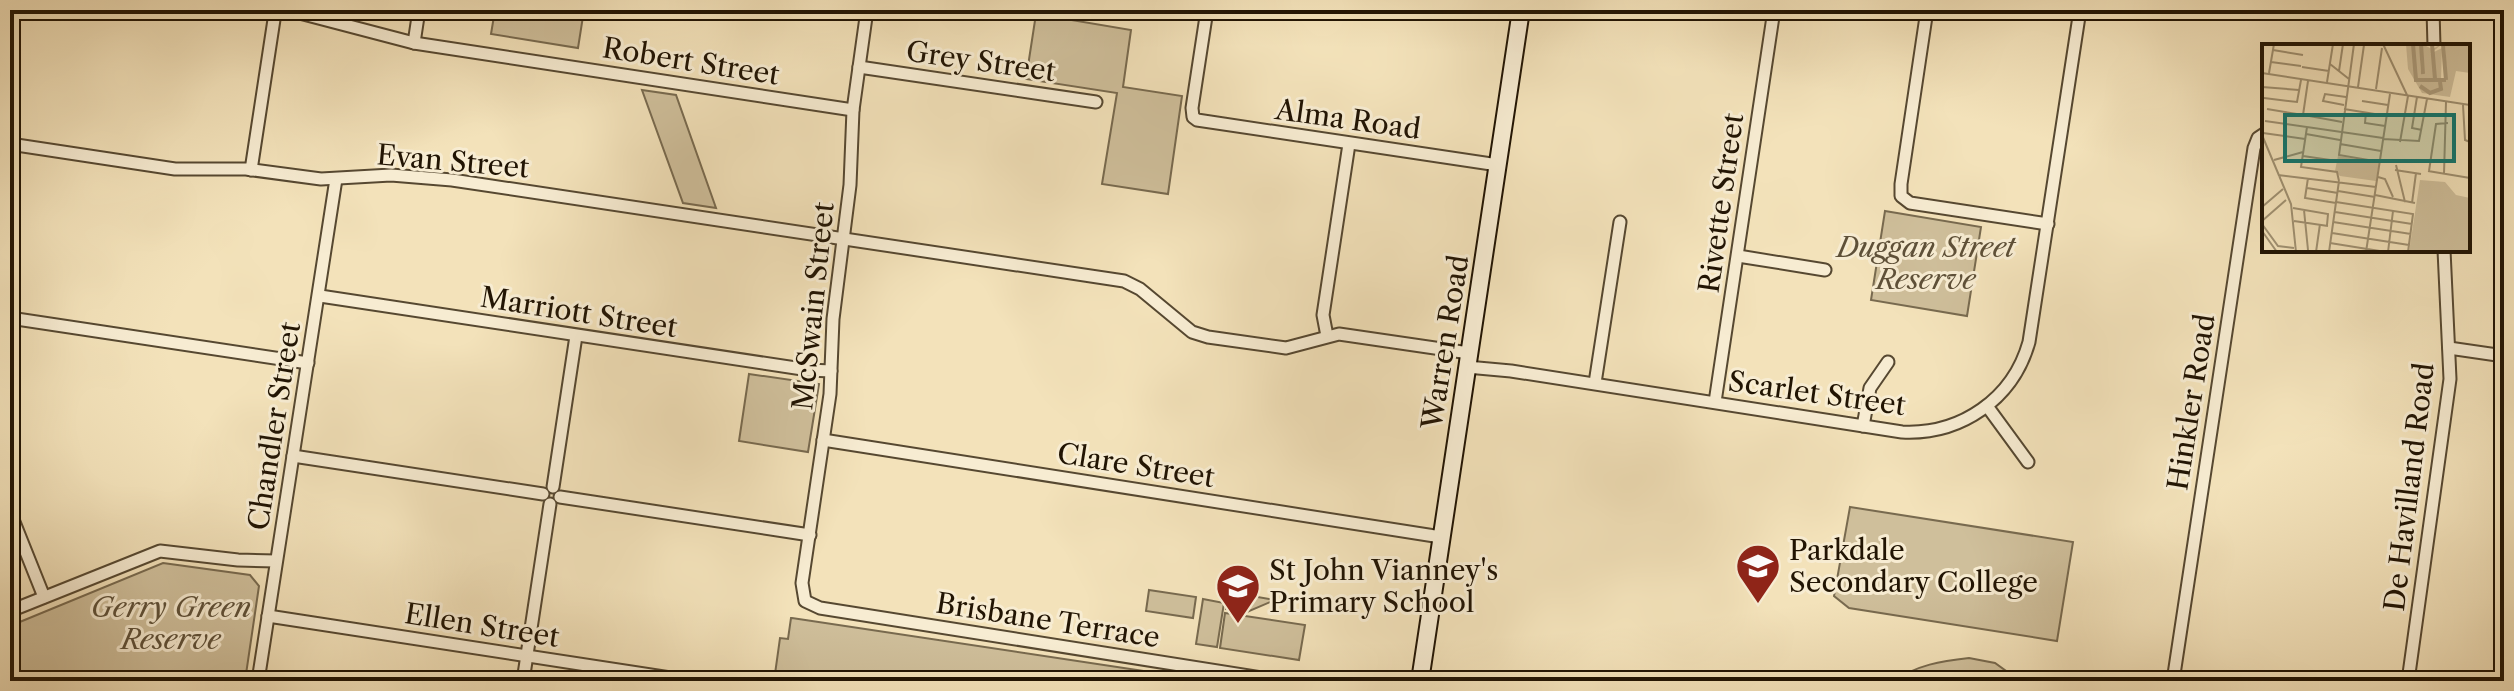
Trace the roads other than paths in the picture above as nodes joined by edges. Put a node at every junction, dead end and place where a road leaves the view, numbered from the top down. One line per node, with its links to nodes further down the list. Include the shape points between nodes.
1 (419, 10): 11 (street)
2 (867, 10): 13 (street, McSwain Street)
3 (1207, 10): 18 (street, Alma Road, via 1193,117 1204,123)
4 (1496, 10): 10 (street)
5 (1774, 10): 26 (street, Rivette Street)
6 (1927, 10): 23 (street, via 1901,196 1910,203)
7 (2080, 10): 23 (street, Scarlet Street)
8 (2433, 10): 12 (street)
9 (279, 11): 11 (street, Robert Street); 20 (street)
10 (1521, 12): 19 (street, Warren Road)
11 (414, 43): 15 (street, Robert Street)
12 (2434, 44)
13 (859, 67): 14 (street, Grey Street); 15 (street, McSwain Street)
14 (1096, 102)
15 (853, 110): 24 (street, McSwain Street)
16 (2262, 135): 60 (street, Hinkler Road, via 2254,148)
17 (10, 144): 20 (street, Evan Street, via 175,169)
18 (1349, 144): 19 (street, Alma Road); 31 (street, via 1323,315)
19 (1498, 165): 34 (street, Warren Road)
20 (251, 170): 21 (street, Evan Street)
21 (336, 179): 24 (street, Evan Street, via 391,175 452,180); 28 (street, Chandler Street)
22 (1620, 222): 38 (street)
23 (2048, 224): 40 (street, Scarlet Street, via 2026,352 2008,386)
24 (844, 239): 31 (street, Evan Street, via 1124,281 1192,332 1208,337 1286,348); 37 (street, McSwain Street)
25 (2444, 252): 32 (street, De Havilland Road)
26 (1738, 256): 27 (street); 39 (street, Rivette Street)
27 (1825, 270)
28 (320, 296): 30 (street, Marriott Street); 36 (street, Chandler Street)
29 (10, 318): 36 (street)
30 (576, 336): 37 (street, Marriott Street); 45 (street)
31 (1327, 336): 34 (street, Scarlet Street)
32 (2449, 348): 33 (street); 61 (street, De Havilland Road, via 2450,379)
33 (2504, 356)
34 (1468, 360): 38 (street, Scarlet Street); 48 (street, Warren Road)
35 (1888, 362): 41 (street, via 1870,388)
36 (308, 363): 43 (street, Chandler Street)
37 (831, 371): 42 (street, McSwain Street)
38 (1595, 383): 39 (street, Scarlet Street)
39 (1715, 402): 41 (street, Scarlet Street)
40 (1987, 406): 41 (street, Scarlet Street, via 1938,430); 44 (street)
41 (1863, 426)
42 (823, 440): 47 (street, McSwain Street); 48 (street, Clare Street)
43 (293, 456): 45 (street); 49 (street, Chandler Street)
44 (2028, 462)
45 (552, 495): 47 (street); 54 (street)
46 (10, 512): 50 (street)
47 (810, 535): 51 (street, McSwain Street, via 801,590)
48 (1441, 537): 59 (street, Warren Road)
49 (275, 566): 50 (street, via 160,551); 53 (street, Chandler Street)
50 (44, 597): 52 (street)
51 (808, 604): 58 (street, Brisbane Terrace)
52 (10, 611)
53 (268, 616): 54 (street, Ellen Street); 55 (street, Chandler Street)
54 (527, 656): 56 (street); 57 (street, Ellen Street)
55 (258, 681)
56 (523, 681)
57 (690, 681)
58 (1281, 681)
59 (1420, 681)
60 (2173, 681)
61 (2408, 681)

